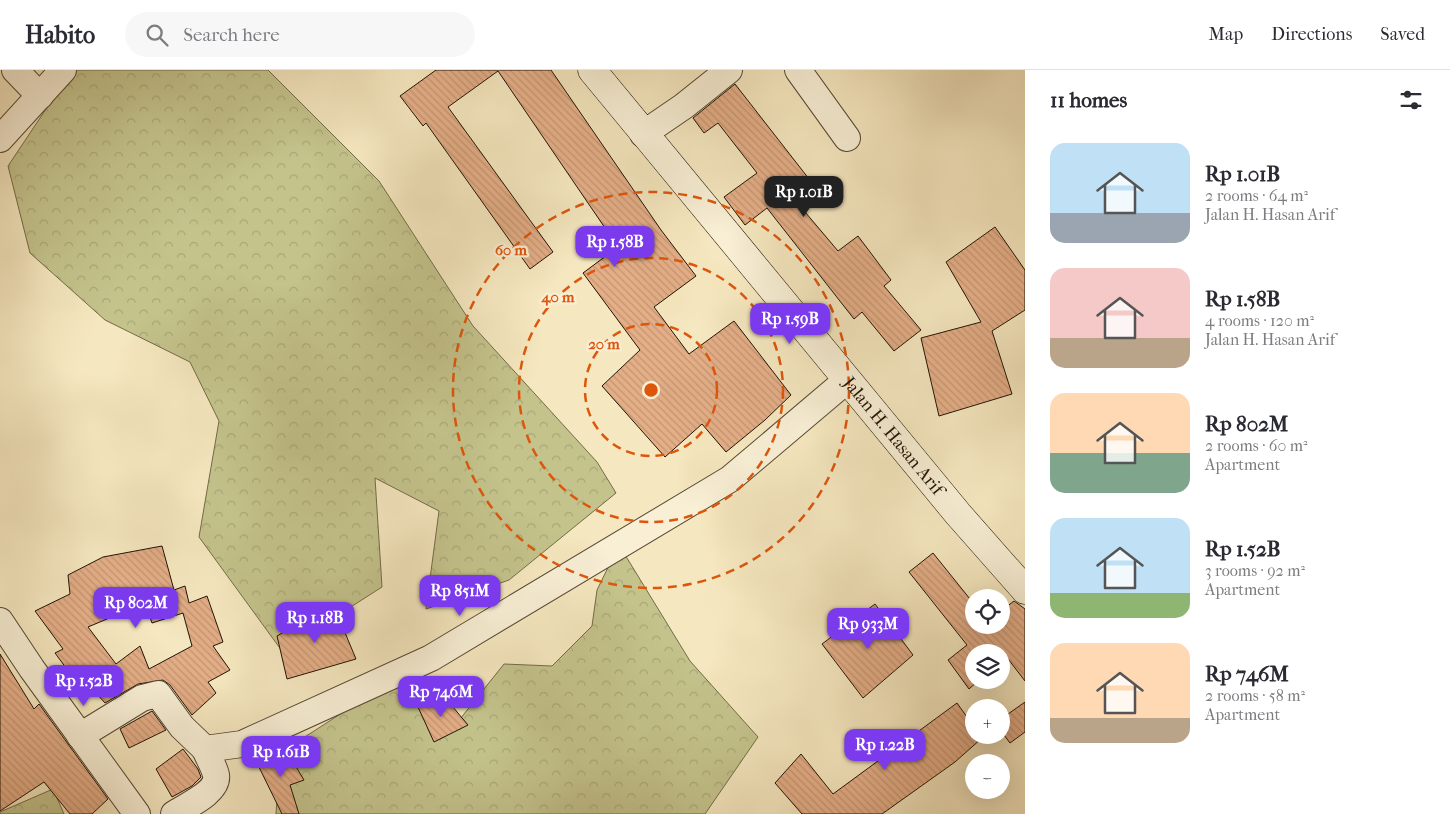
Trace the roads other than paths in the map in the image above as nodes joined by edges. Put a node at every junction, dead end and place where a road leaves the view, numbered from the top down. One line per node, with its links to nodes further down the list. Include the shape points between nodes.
1 (15, 70): 6 (street)
2 (63, 70): 6 (street)
3 (592, 70): 7 (main road, Jalan H. Hasan Arif)
4 (729, 70): 7 (street)
5 (798, 70): 8 (street)
6 (40, 96): 9 (street)
7 (643, 134): 10 (main road, Jalan H. Hasan Arif)
8 (847, 138)
9 (0, 139)
10 (847, 380): 11 (main road, Jalan H. Hasan Arif); 14 (street, via 730,479 431,658 242,744)
11 (1025, 590)
12 (0, 621): 13 (street)
13 (80, 736): 14 (street, via 142,698 158,694 182,727); 15 (street)
14 (205, 749): 16 (street, via 216,776 215,784 210,791)
15 (137, 814)
16 (174, 814)

